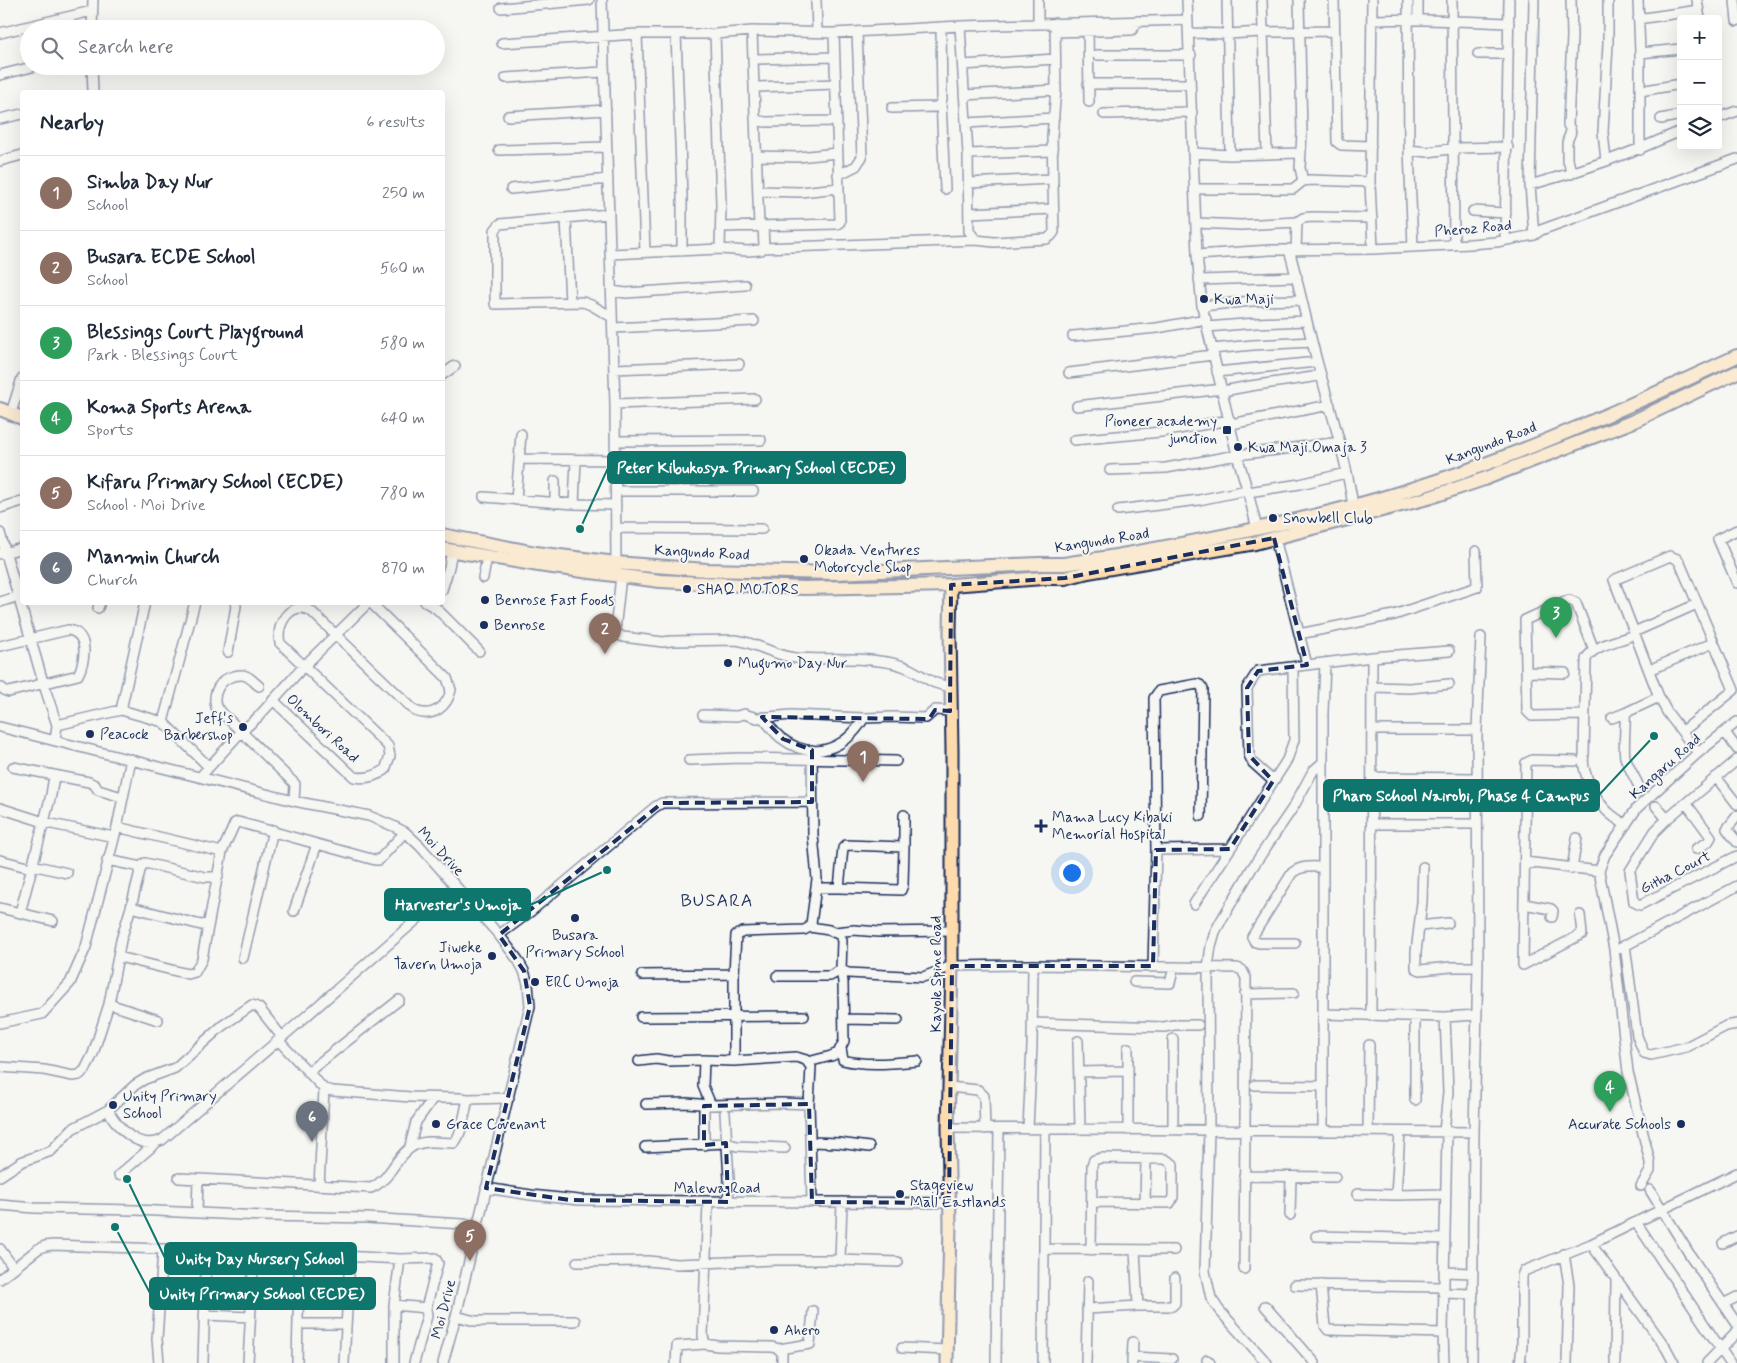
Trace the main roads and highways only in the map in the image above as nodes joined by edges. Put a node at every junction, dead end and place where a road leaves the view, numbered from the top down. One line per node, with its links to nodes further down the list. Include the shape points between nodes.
1 (1737, 356): 7 (highway, Kangundo Road, via 1560,435 1452,476 1353,506 1257,529 1064,564 879,572 674,568)
2 (1737, 372): 8 (highway, Kangundo Road, via 1634,421 1428,498 1274,538 1065,578)
3 (445, 536): 4 (highway, Kangundo Road)
4 (467, 540): 6 (main road); 7 (highway, Kangundo Road)
5 (447, 550): 6 (highway, Kangundo Road)
6 (465, 554): 7 (highway, Kangundo Road)
7 (617, 571): 8 (highway, Kangundo Road, via 684,583 804,588)
8 (951, 585): 9 (main road, Kayole Spine Road, via 952,966)
9 (947, 1363)

